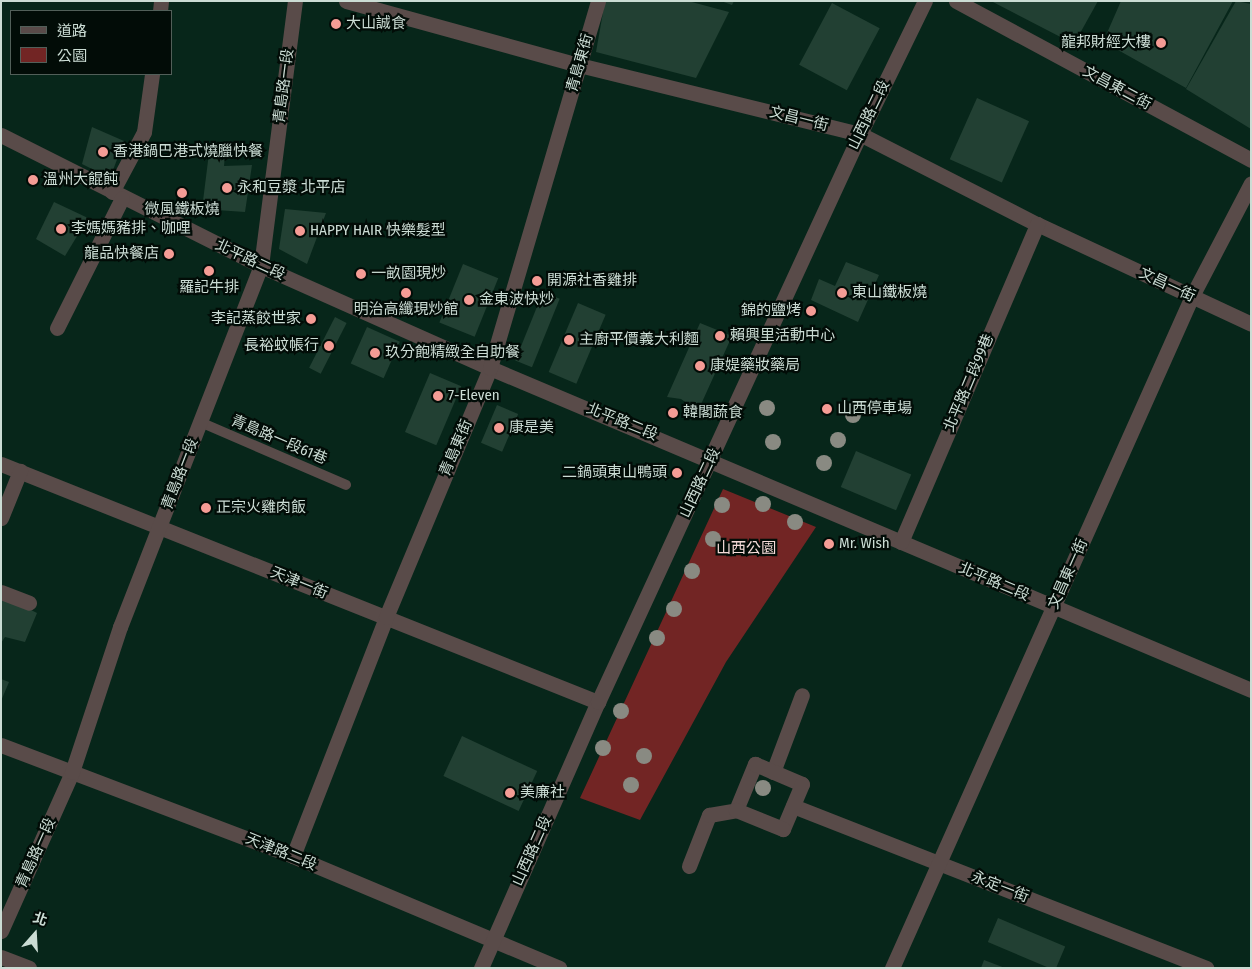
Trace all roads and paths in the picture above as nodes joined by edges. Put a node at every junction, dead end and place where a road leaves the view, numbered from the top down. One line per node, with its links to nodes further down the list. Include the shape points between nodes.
1 (295, 1): 14 (street, 青島路一段)
2 (346, 1): 6 (street, 文昌一街)
3 (598, 1): 6 (street, 青島東街)
4 (925, 1): 8 (street, 山西路二段)
5 (956, 1): 10 (street, 文昌東二街)
6 (579, 65): 8 (street, 文昌一街); 18 (street, 青島東街)
7 (152, 75): 12 (street, via 144,132)
8 (860, 134): 13 (street, 文昌一街); 20 (street, 山西路二段)
9 (1, 135): 12 (street, 北平路二段)
10 (1251, 160)
11 (1251, 183): 15 (street, 文昌東一街)
12 (117, 195): 14 (street, 北平路二段); 17 (street)
13 (1037, 224): 15 (street, 文昌一街); 26 (street, 北平路二段99巷)
14 (261, 266): 18 (street, 北平路二段); 19 (street, 青島路一段)
15 (1192, 296): 16 (street, 文昌一街); 29 (street, 文昌東一街)
16 (1251, 324)
17 (57, 328)
18 (490, 368): 20 (street, 北平路二段); 30 (street, 青島東街)
19 (200, 422): 23 (lane, 青島路一段61巷); 25 (street, 青島路一段)
20 (711, 459): 26 (street, 北平路二段); 33 (street, 山西路二段)
21 (1, 464): 22 (street, 天津一街)
22 (20, 471): 24 (street); 25 (street, 天津一街)
23 (346, 485)
24 (1, 518)
25 (160, 527): 30 (street, 天津一街); 35 (street, 青島路一段, via 120,626)
26 (901, 542): 29 (street, 北平路二段)
27 (1, 592): 28 (street)
28 (30, 603)
29 (1053, 608): 31 (street, 北平路二段); 40 (street, 文昌東一街)
30 (386, 617): 33 (street, 天津一街); 39 (street, 青島東街)
31 (1251, 690)
32 (802, 695): 36 (street)
33 (598, 702): 43 (street, 山西路二段)
34 (1, 745): 35 (street, 天津路二段)
35 (72, 772): 39 (street, 天津路二段); 42 (street, 青島路一段)
36 (773, 772): 37 (street, via 802,784); 38 (street, via 756,764)
37 (793, 806): 38 (street, via 783,829); 40 (street, 永定一街)
38 (736, 810): 41 (street, via 709,815)
39 (293, 856): 43 (street, 天津路二段)
40 (939, 863): 48 (street, 文昌東一街); 49 (street, 永定一街)
41 (689, 866)
42 (1, 931)
43 (492, 940): 46 (street, 山西路二段); 47 (street, 天津路二段)
44 (1, 957): 45 (street)
45 (29, 968)
46 (481, 968)
47 (559, 968)
48 (892, 968)
49 (1206, 968)

